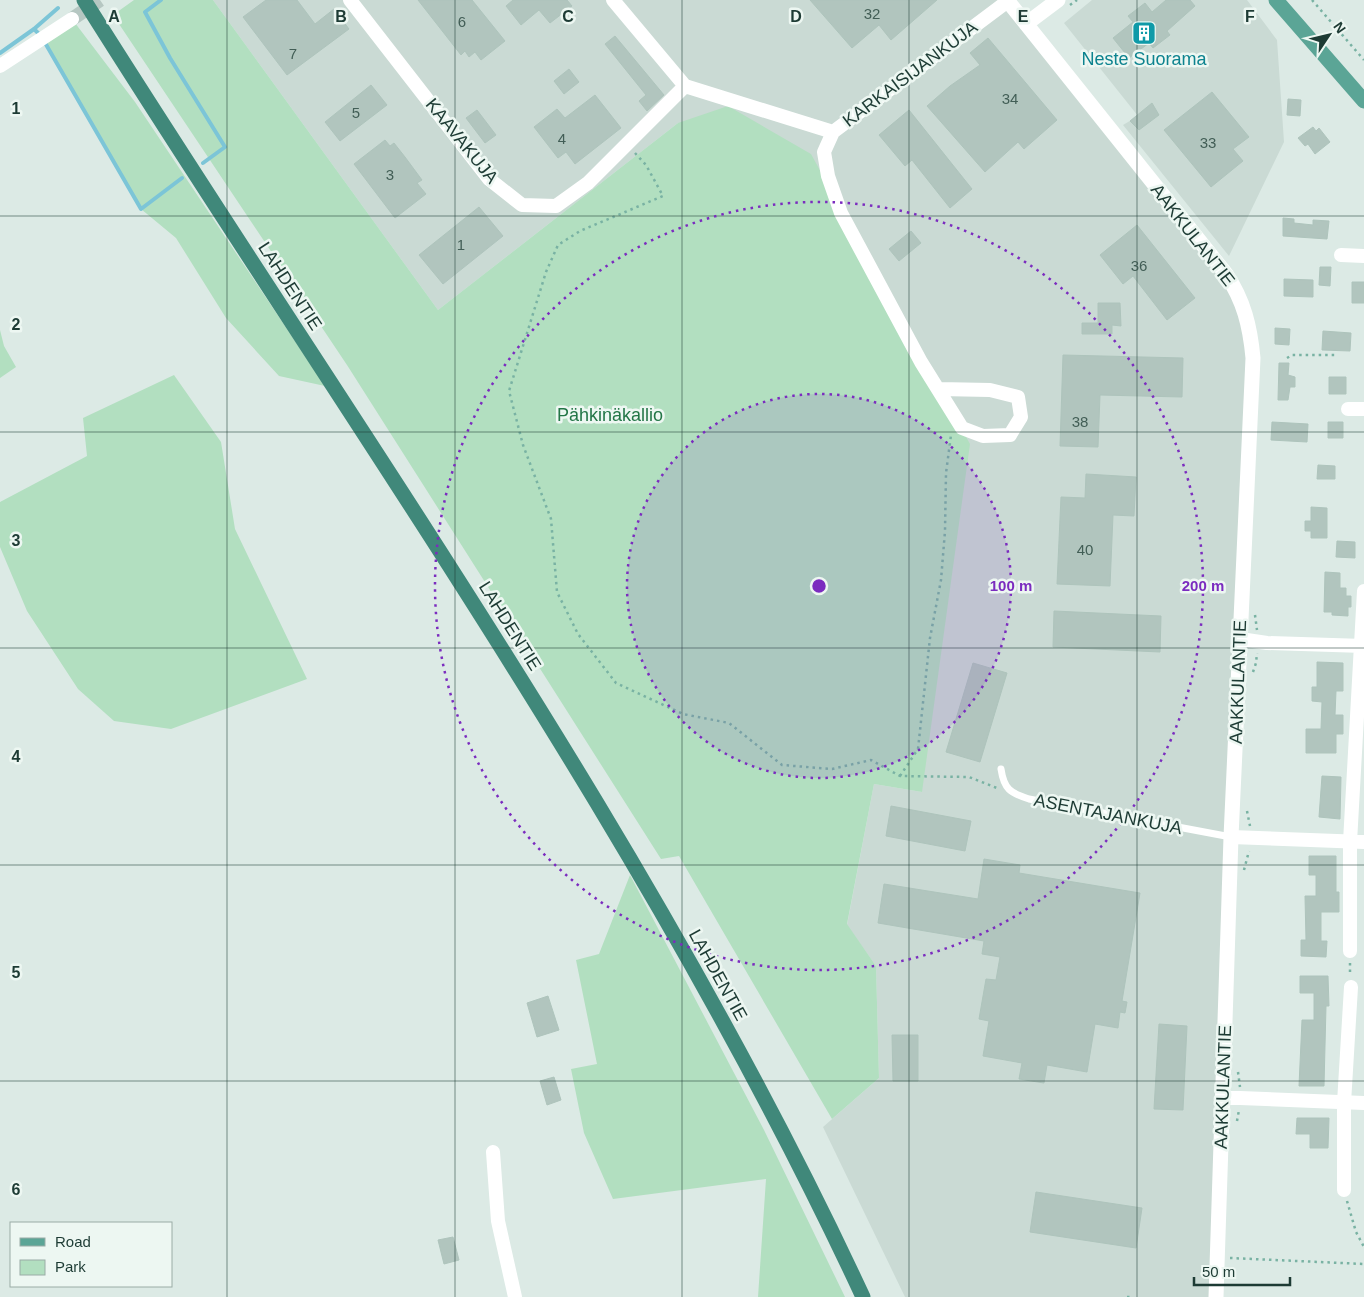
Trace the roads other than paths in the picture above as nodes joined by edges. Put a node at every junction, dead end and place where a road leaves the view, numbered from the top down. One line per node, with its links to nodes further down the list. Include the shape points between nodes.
1 (84, 0): 32 (highway, LAHDENTIE, via 450,565 593,797 743,1059)
2 (350, 0): 10 (street, KAAVAKUJA, via 489,179 522,205 556,206 588,183)
3 (613, 0): 10 (street)
4 (1007, 0): 8 (street, AAKKULANTIE); 12 (street, KARKAISIJANKUJA)
5 (1058, 0): 8 (street)
6 (1276, 0): 11 (main road)
7 (72, 19): 9 (street)
8 (1026, 24): 19 (street, AAKKULANTIE, via 1226,274 1243,303 1253,358)
9 (0, 66)
10 (685, 86): 12 (street, KARKAISIJANKUJA)
11 (1364, 101)
12 (834, 132): 15 (street, via 824,152 828,176 841,213 921,362)
13 (1341, 255): 14 (street)
14 (1364, 256)
15 (939, 389): 15 (street, via 962,428 983,436 1010,435 1021,417 1018,397 990,390)
16 (1348, 409): 17 (street)
17 (1364, 409)
18 (1364, 591): 20 (street)
19 (1240, 639): 20 (street); 22 (street, AAKKULANTIE)
20 (1362, 646): 23 (street)
21 (1001, 769): 22 (lane, ASENTAJANKUJA, via 1003,783 1013,794 1028,799)
22 (1231, 837): 23 (street); 26 (street, AAKKULANTIE)
23 (1357, 842): 24 (street)
24 (1350, 951)
25 (1351, 987): 27 (street)
26 (1223, 1098): 27 (street); 33 (street, AAKKULANTIE)
27 (1344, 1103): 28 (street); 30 (street)
28 (1364, 1103)
29 (493, 1152): 31 (street, via 498,1221)
30 (1344, 1190)
31 (515, 1297)
32 (863, 1297)
33 (1216, 1297)

